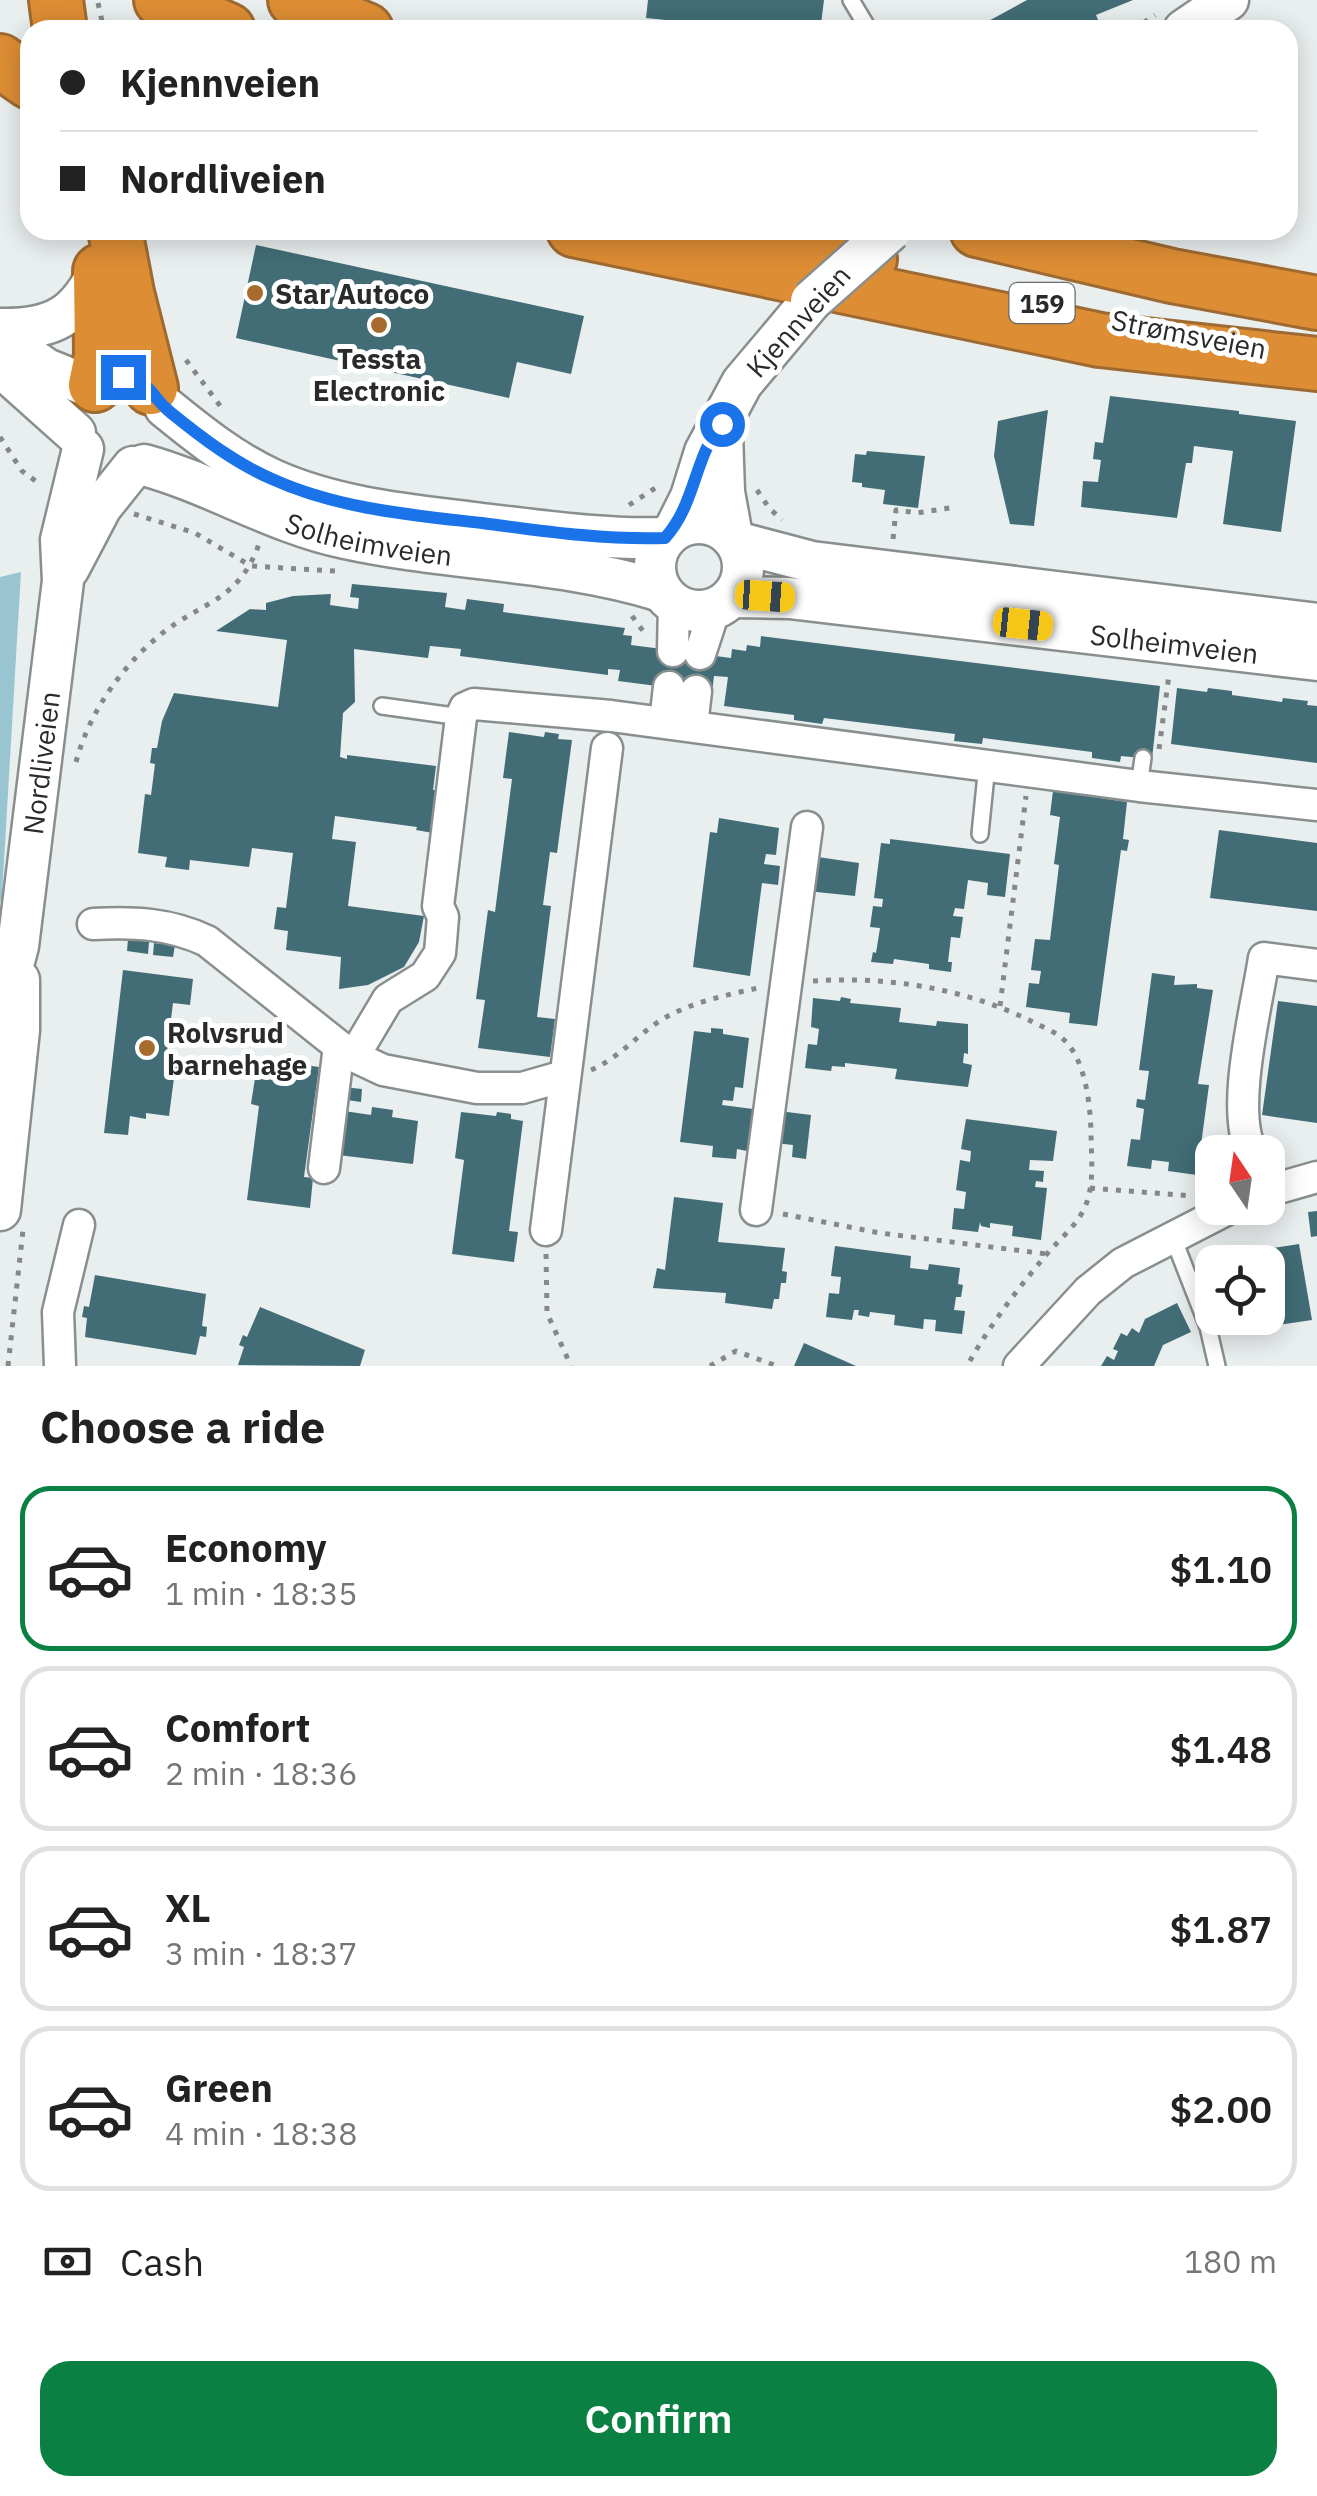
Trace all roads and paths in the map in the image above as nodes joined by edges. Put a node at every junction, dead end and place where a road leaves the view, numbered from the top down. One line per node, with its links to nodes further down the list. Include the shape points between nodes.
1 (161, 0): 4 (highway)
2 (295, 0): 5 (highway)
3 (1228, 0): 6 (main road)
4 (206, 20)
5 (342, 20)
6 (1199, 20)
7 (107, 240): 15 (main road, via 89,292 64,316 51,324)
8 (108, 240): 20 (highway)
9 (109, 240): 19 (highway)
10 (622, 240): 17 (highway, via 1100,340)
11 (807, 240): 17 (highway, Strømsveien / 159, via 997,293)
12 (880, 240): 22 (main road, Kjennveien, bridge, via 811,301 748,374)
13 (1019, 240): 14 (highway, Strømsveien / 159)
14 (1305, 299)
15 (0, 328)
16 (0, 337): 20 (main road, via 46,368)
17 (1317, 361)
18 (0, 366): 24 (main road)
19 (165, 381): 20 (main road, via 123,377); 21 (path); 25 (main road, Nordliveien, via 166,433); 31 (main road, Solheimveien, via 240,462 317,496 583,536)
20 (93, 386): 24 (main road, Nordliveien, via 76,412)
21 (224, 411)
22 (722, 424): 31 (main road, Kjennveien); 32 (main road, Kjennveien, via 724,492)
23 (0, 437): 27 (path, via 22,471)
24 (79, 441): 25 (main road, via 100,464); 35 (main road, Nordliveien, via 61,540)
25 (138, 466): 35 (main road, Nordliveien, via 101,507); 36 (main road, Solheimveien, via 315,531 591,572)
26 (663, 480): 28 (path, via 641,500)
27 (52, 491)
28 (618, 507)
29 (956, 507): 33 (path, via 896,510)
30 (263, 533): 34 (path)
31 (670, 533): 32 (main road, via 686,524 711,524); 36 (main road, via 655,558 656,580)
32 (734, 539): 37 (main road, via 744,564 738,587); 38 (main road, Solheimveien, via 812,562)
33 (893, 542)
34 (251, 566)
35 (64, 580): 54 (main road, Nordliveien)
36 (668, 597): 37 (main road, via 694,611); 37 (street, via 686,653)
37 (724, 602): 39 (main road, Solheimveien, via 789,598)
38 (1317, 624)
39 (1317, 660)
40 (1170, 672): 49 (path)
41 (682, 689): 45 (street)
42 (382, 706): 44 (lane)
43 (611, 716): 44 (street, via 474,704); 45 (street); 46 (lane)
44 (461, 717): 59 (street, via 438,906 444,916 440,953 425,976 388,999)
45 (679, 724): 47 (street)
46 (607, 748): 60 (street)
47 (987, 765): 48 (street); 52 (lane)
48 (1029, 772): 49 (street); 57 (path)
49 (1145, 777): 50 (street)
50 (1317, 805)
51 (807, 827): 56 (street)
52 (980, 834)
53 (93, 924): 59 (street, via 154,924 207,941)
54 (18, 946): 58 (main road, Nordliveien); 65 (main road, Nordliveien, via 20,1030)
55 (1317, 965): 61 (street, via 1264,958 1244,1078)
56 (786, 984): 57 (path, via 878,980); 60 (path, via 668,1016 612,1061); 68 (street)
57 (1000, 1006): 66 (path, via 1066,1041 1077,1058 1090,1120)
58 (0, 1014)
59 (346, 1051): 60 (street, via 384,1070 477,1088 522,1088); 62 (street)
60 (564, 1076): 71 (street)
61 (1247, 1135)
62 (324, 1168)
63 (1317, 1177): 64 (street)
64 (1285, 1181)
65 (1, 1187)
66 (1090, 1188): 67 (path); 73 (path, via 1076,1223)
67 (1193, 1196)
68 (756, 1210): 73 (path)
69 (79, 1225): 74 (street, via 58,1312)
70 (1195, 1225): 72 (street)
71 (546, 1230): 75 (path, via 548,1313)
72 (1172, 1236): 79 (street, via 1088,1291); 80 (lane)
73 (1046, 1254): 78 (path)
74 (60, 1366)
75 (571, 1366)
76 (710, 1366): 77 (path, via 736,1351)
77 (777, 1366)
78 (966, 1366)
79 (1019, 1366)
80 (1218, 1366)

